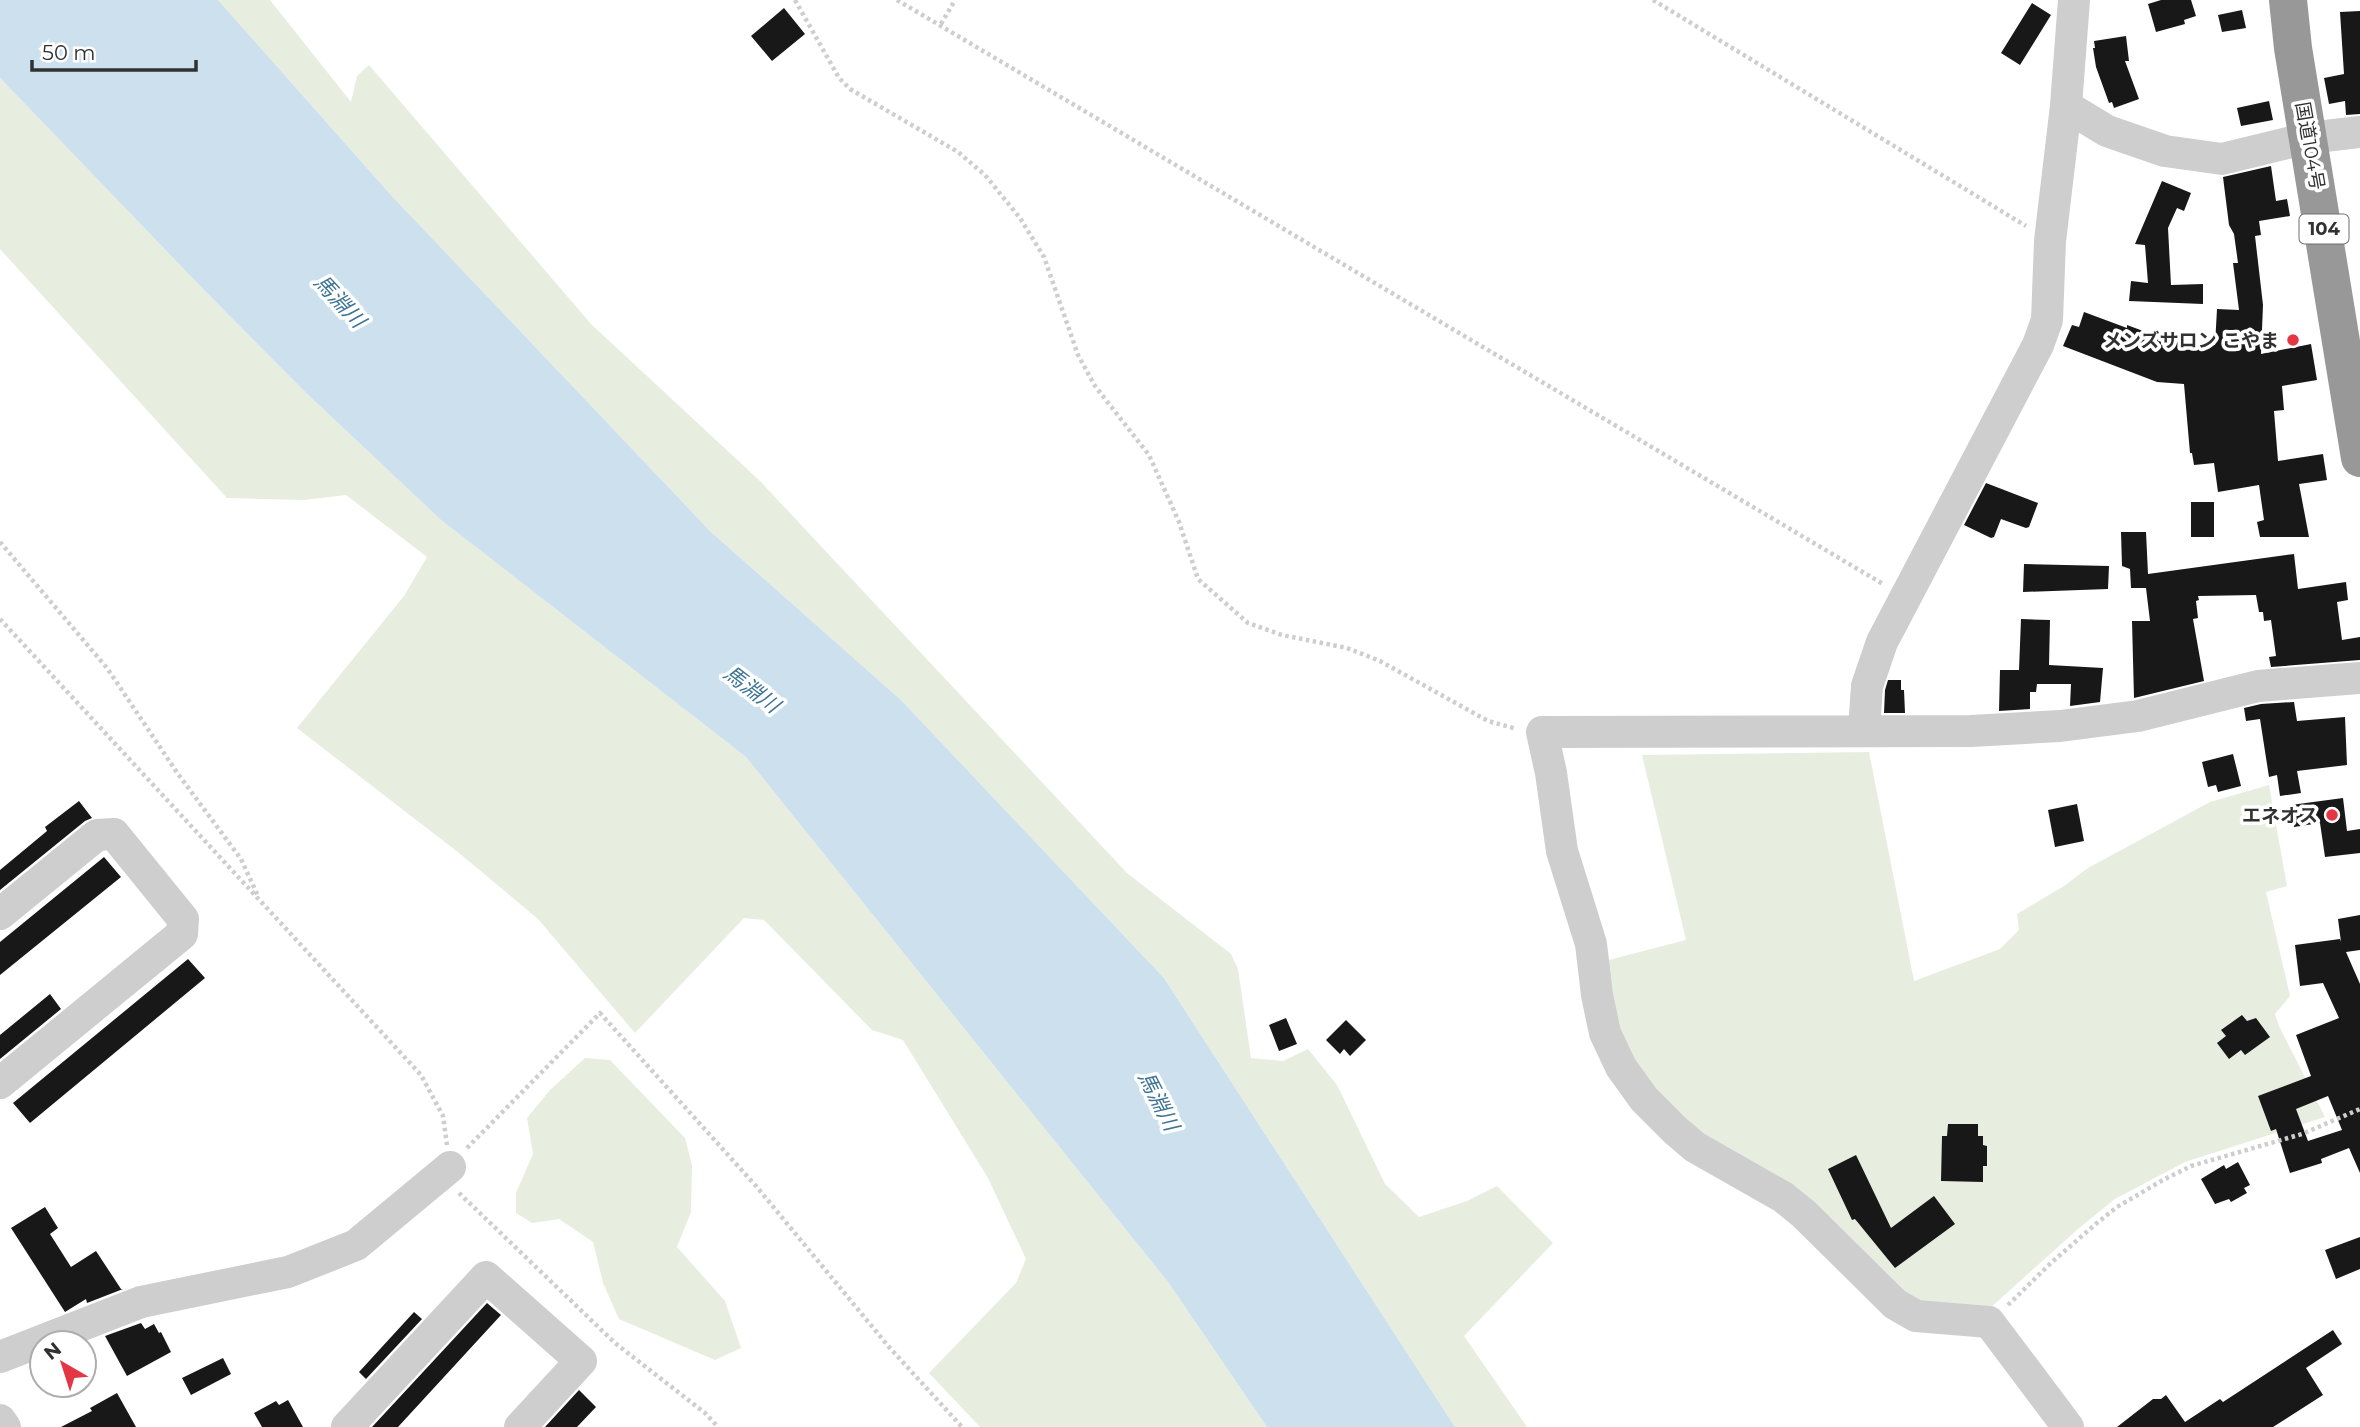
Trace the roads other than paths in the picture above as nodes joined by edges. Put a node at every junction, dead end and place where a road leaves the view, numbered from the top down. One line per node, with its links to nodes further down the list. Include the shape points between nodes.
1 (2074, 0): 3 (street)
2 (2288, 0): 5 (highway, 国道104号 / 104)
3 (2066, 106): 5 (street, via 2107,131 2165,151 2222,159); 8 (street, via 2050,241 2047,320 1882,642 1867,686)
4 (2360, 132): 5 (street)
5 (2308, 138): 6 (highway, 国道104号 / 104)
6 (2360, 456)
7 (2360, 678): 8 (street, via 2258,686 2138,716 2060,726)
8 (1864, 730): 17 (street, via 1542,733 1562,851 1591,944 1605,1033 1621,1067 1644,1099 1675,1130 1695,1147 1783,1197 1895,1304 1916,1316 1989,1322)
9 (0, 915): 10 (street, via 97,835 114,834 183,919 182,934)
10 (0, 1083)
11 (450, 1167): 12 (street, via 356,1245 288,1272 141,1301)
12 (0, 1357)
13 (0, 1420): 14 (street)
14 (5, 1427)
15 (347, 1427): 16 (street, via 486,1277 580,1362)
16 (520, 1427)
17 (2068, 1427)

